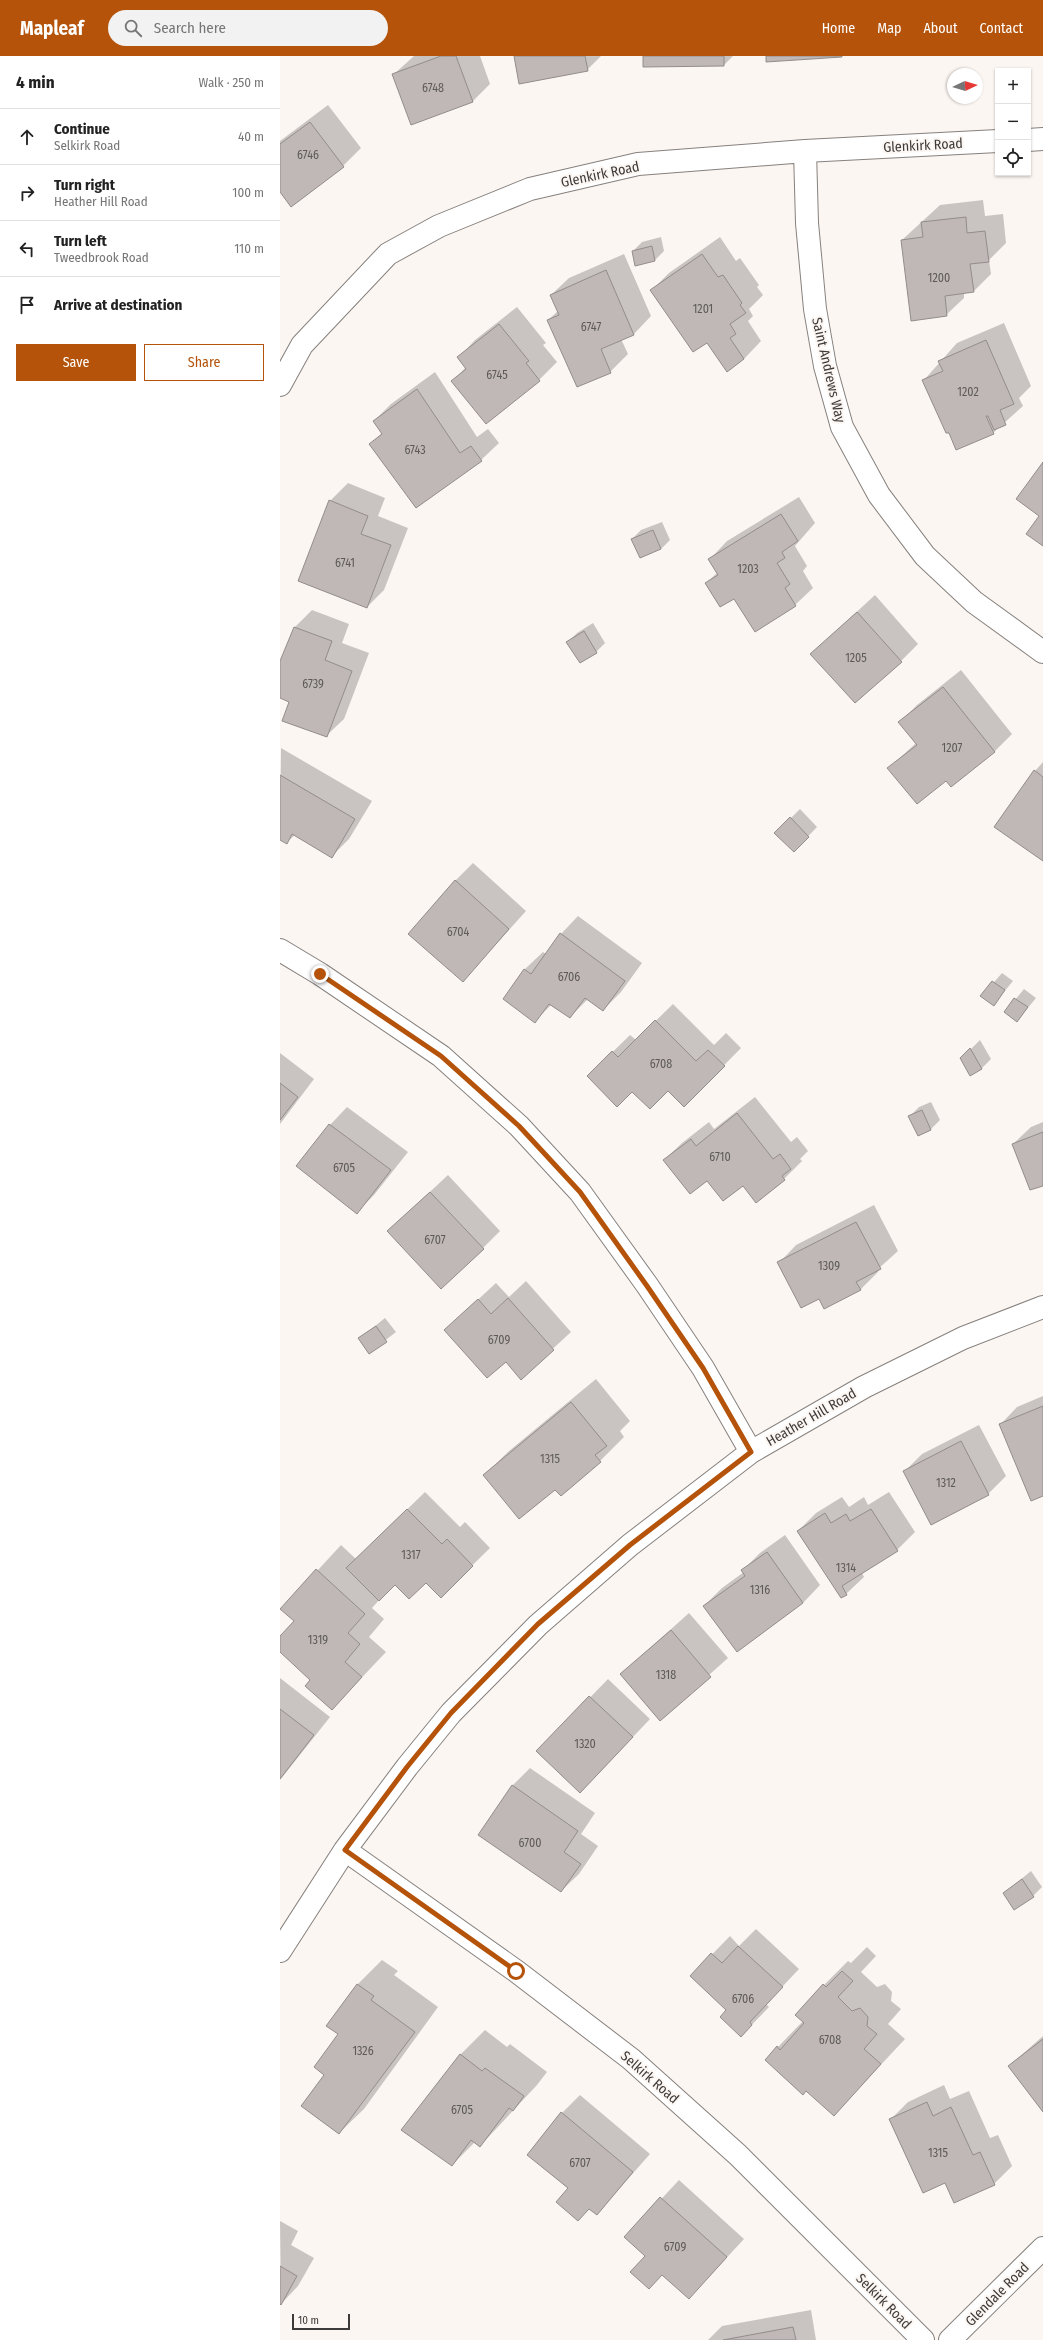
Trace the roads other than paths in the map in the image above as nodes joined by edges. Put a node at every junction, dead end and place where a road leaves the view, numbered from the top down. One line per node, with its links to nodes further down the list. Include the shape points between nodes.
1 (1043, 139): 2 (street)
2 (1031, 140)
3 (995, 141): 4 (street, Glenkirk Road)
4 (805, 151): 5 (street, Glenkirk Road, via 638,164 530,189 438,226 388,254 302,345); 6 (street, Saint Andrews Way, via 807,223 815,308 825,366 842,427 879,495 925,556 974,602)
5 (280, 385)
6 (1043, 652)
7 (280, 950): 9 (street, via 441,1056 519,1126 580,1192 647,1286 703,1368)
8 (1043, 1307): 9 (street, Heather Hill Road, via 963,1338 871,1384)
9 (751, 1452): 10 (street, Heather Hill Road, via 630,1545 538,1624 451,1713)
10 (345, 1850): 11 (street, Heather Hill Road); 13 (street, Selkirk Road, via 510,1966 631,2059 738,2155)
11 (280, 1951)
12 (1043, 2248): 14 (street, Glendale Road)
13 (923, 2340)
14 (950, 2340)

